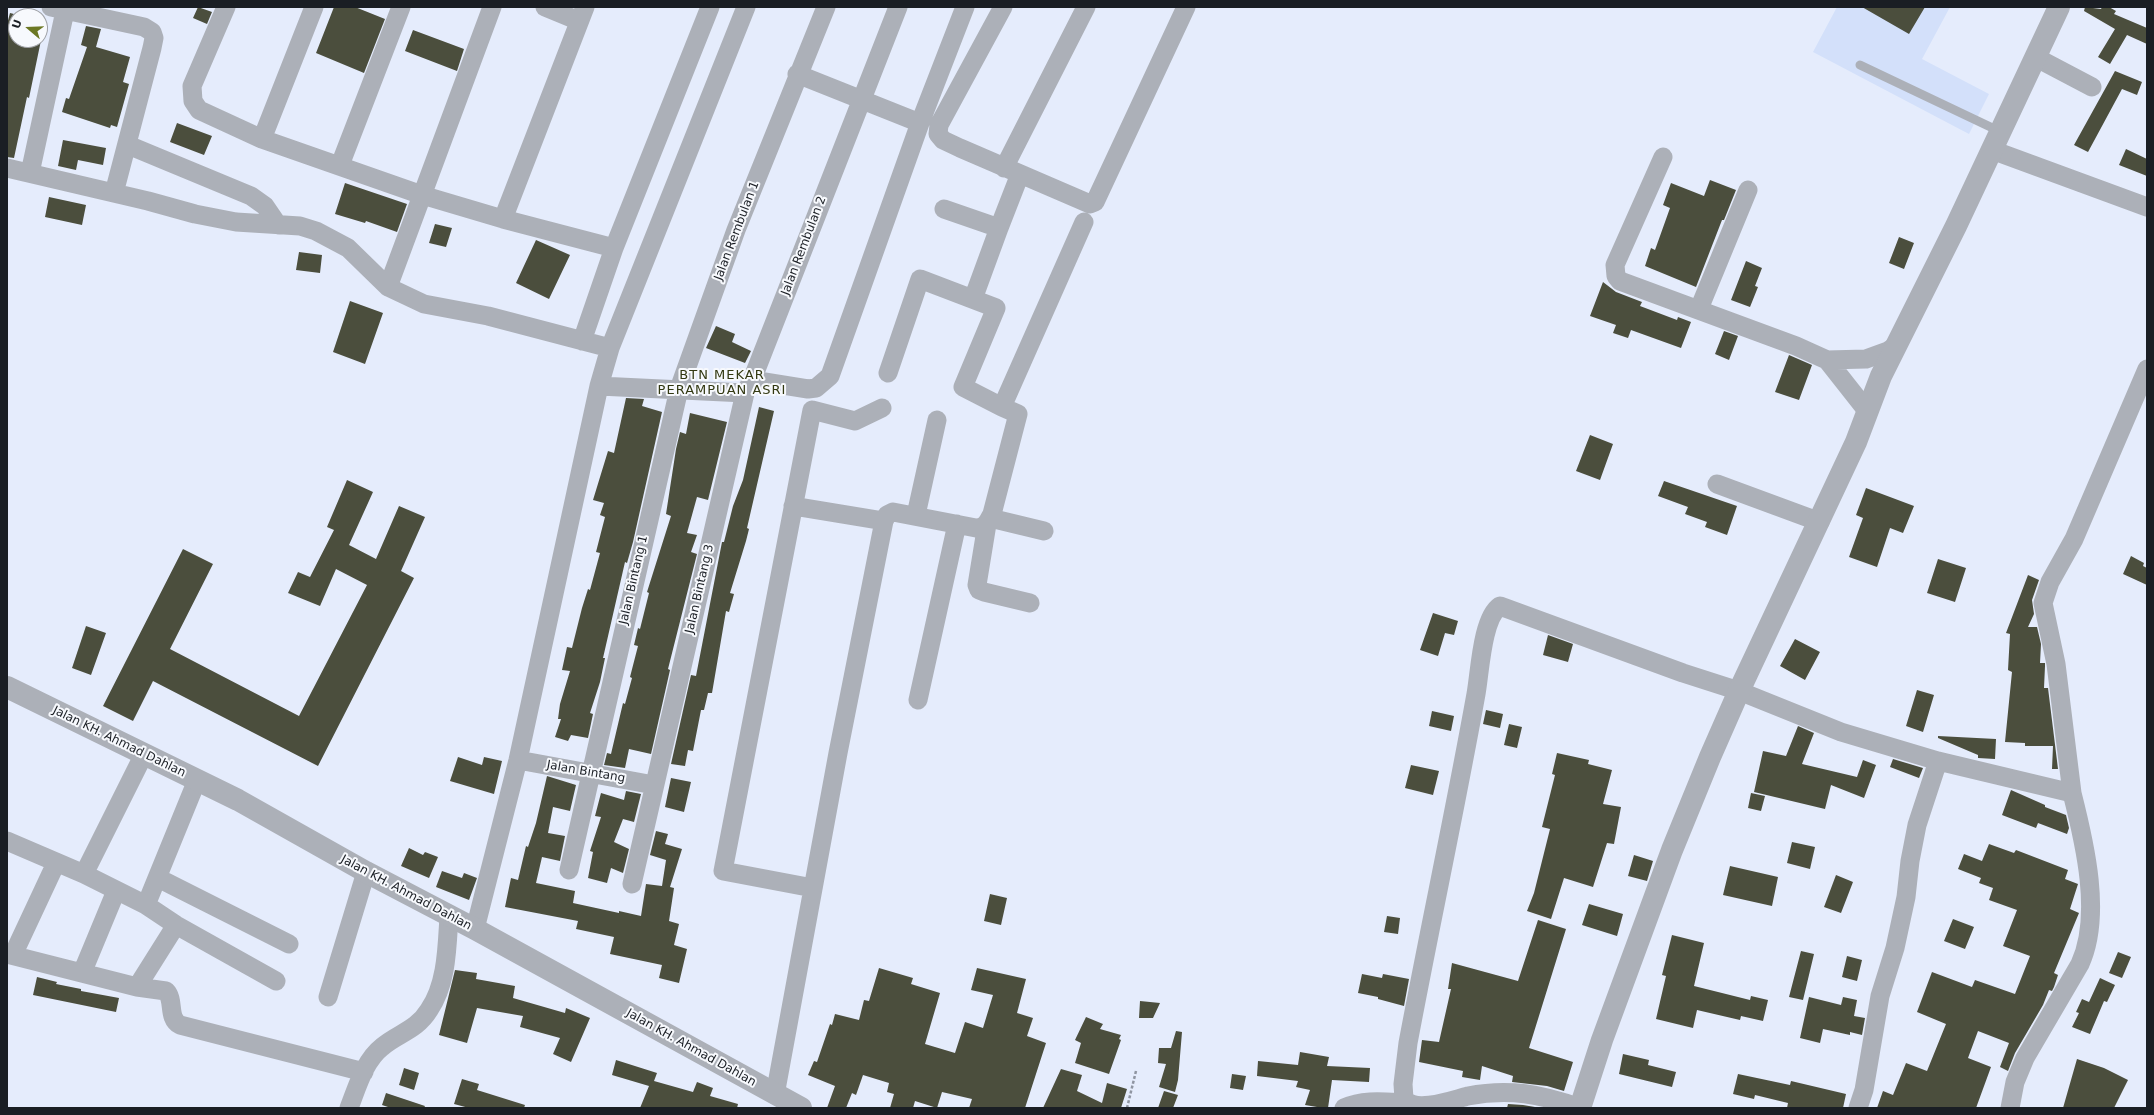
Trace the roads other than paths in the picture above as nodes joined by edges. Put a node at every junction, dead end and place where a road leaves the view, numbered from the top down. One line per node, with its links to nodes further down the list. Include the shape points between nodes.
1 (226, 7): 23 (street, via 192,86 193,101 199,110)
2 (314, 7): 23 (street)
3 (401, 7): 27 (street)
4 (492, 7): 33 (street)
5 (544, 7): 16 (street)
6 (710, 7): 40 (street)
7 (746, 7): 46 (street)
8 (826, 7): 19 (street, Jalan Rembulan 1)
9 (898, 7): 21 (street, Jalan Rembulan 2)
10 (965, 7): 22 (street)
11 (1003, 7): 29 (street, via 939,125 938,134 943,140)
12 (1086, 7): 29 (street)
13 (1186, 7): 29 (street, via 1095,202 1090,204)
14 (2059, 7): 17 (street)
15 (58, 9): 25 (street, via 144,27 152,32 152,48); 30 (street)
16 (582, 14): 36 (street)
17 (2035, 57): 20 (street); 24 (street)
18 (1860, 65): 24 (lane)
19 (797, 74): 21 (street); 52 (street, Jalan Rembulan 1, via 736,230)
20 (2092, 87)
21 (862, 99): 22 (street); 51 (street, Jalan Rembulan 2)
22 (920, 123): 51 (street, via 830,376 816,388)
23 (262, 138): 27 (street)
24 (1997, 141): 34 (street); 45 (street)
25 (128, 145): 32 (street); 38 (street, via 251,196 265,206)
26 (1663, 157): 43 (street, via 1616,265 1616,276 1620,281)
27 (340, 165): 33 (street)
28 (7, 168): 30 (street)
29 (1012, 171): 39 (street)
30 (30, 174): 32 (street)
31 (1748, 190): 43 (street)
32 (114, 193): 38 (street, via 236,222)
33 (422, 195): 36 (street); 41 (street)
34 (2147, 207)
35 (944, 209): 39 (street)
36 (503, 219): 40 (street)
37 (1084, 222): 53 (street)
38 (278, 225): 41 (street, via 300,226 330,237 348,248)
39 (999, 228): 42 (street)
40 (614, 248): 44 (street)
41 (388, 287): 44 (street, via 424,304 488,316)
42 (973, 299): 49 (street, via 920,279); 53 (street, via 996,308 963,387)
43 (1699, 309): 47 (street)
44 (582, 341): 46 (street)
45 (1897, 345): 47 (street, via 1866,359); 55 (street, via 1881,376)
46 (610, 348): 50 (street)
47 (1827, 360): 55 (street)
48 (2147, 368): 75 (street, via 2074,539 2050,582 2043,604 2056,664)
49 (888, 373)
50 (599, 386): 52 (street); 70 (street)
51 (748, 387): 52 (street); 74 (street, Jalan Bintang 3)
52 (679, 389): 72 (street, Jalan Bintang 1)
53 (1002, 407): 60 (street, via 1018,414)
54 (882, 408): 58 (street, via 855,421 812,410)
55 (1868, 412): 62 (street)
56 (937, 420): 59 (street)
57 (1717, 484): 62 (street)
58 (793, 506): 61 (street); 83 (street, via 723,871)
59 (916, 515): 61 (street, via 892,512 887,515); 63 (street)
60 (989, 521): 63 (street, via 982,528); 64 (street); 65 (street, via 977,585 979,590)
61 (884, 522): 83 (street)
62 (1820, 522): 67 (street)
63 (957, 524): 68 (street)
64 (1044, 531)
65 (1030, 603)
66 (7, 687): 69 (street, Jalan KH. Ahmad Dahlan)
67 (1739, 691): 71 (street, via 1841,732); 97 (street, via 1590,640 1508,607 1500,606 1495,610 1485,641 1408,1043 1404,1084 1404,1099); 101 (street, via 1672,850)
68 (918, 700)
69 (144, 754): 73 (street, Jalan KH. Ahmad Dahlan); 80 (street)
70 (518, 760): 72 (street, Jalan Bintang); 88 (street)
71 (1938, 761): 75 (street); 102 (street, via 1917,825 1906,897 1895,948 1879,1002 1864,1090)
72 (590, 772): 74 (street, Jalan Bintang); 78 (street, Jalan Bintang 1)
73 (197, 780): 79 (street, Jalan KH. Ahmad Dahlan, via 238,800); 81 (street)
74 (654, 784): 82 (street, Jalan Bintang 3)
75 (2072, 793): 103 (street, via 2079,821 2092,913 2090,935 2080,964 2019,1071)
76 (7, 841): 77 (street)
77 (56, 863): 80 (street); 90 (street)
78 (569, 870)
79 (366, 872): 86 (street, Jalan KH. Ahmad Dahlan); 94 (street)
80 (84, 874): 84 (street)
81 (158, 878): 85 (street); 89 (street)
82 (632, 884)
83 (813, 888): 96 (street)
84 (116, 891): 85 (street); 91 (street)
85 (146, 905): 87 (street)
86 (449, 916): 88 (street, Jalan KH. Ahmad Dahlan); 95 (street, via 439,991 430,1010 404,1034 382,1047)
87 (176, 925): 92 (street); 93 (street)
88 (475, 929): 96 (street, Jalan KH. Ahmad Dahlan)
89 (288, 944)
90 (10, 955): 91 (street)
91 (82, 973): 93 (street)
92 (276, 981)
93 (137, 987): 95 (street, via 166,992 173,1018 180,1025)
94 (328, 998)
95 (364, 1072): 98 (street)
96 (776, 1095): 99 (street, Jalan KH. Ahmad Dahlan)
97 (1407, 1103): 100 (street, via 1372,1101 1354,1103); 101 (street, via 1426,1106 1494,1092 1512,1091)
98 (349, 1108)
99 (801, 1108)
100 (1344, 1108)
101 (1580, 1108)
102 (1858, 1108)
103 (2010, 1108)

